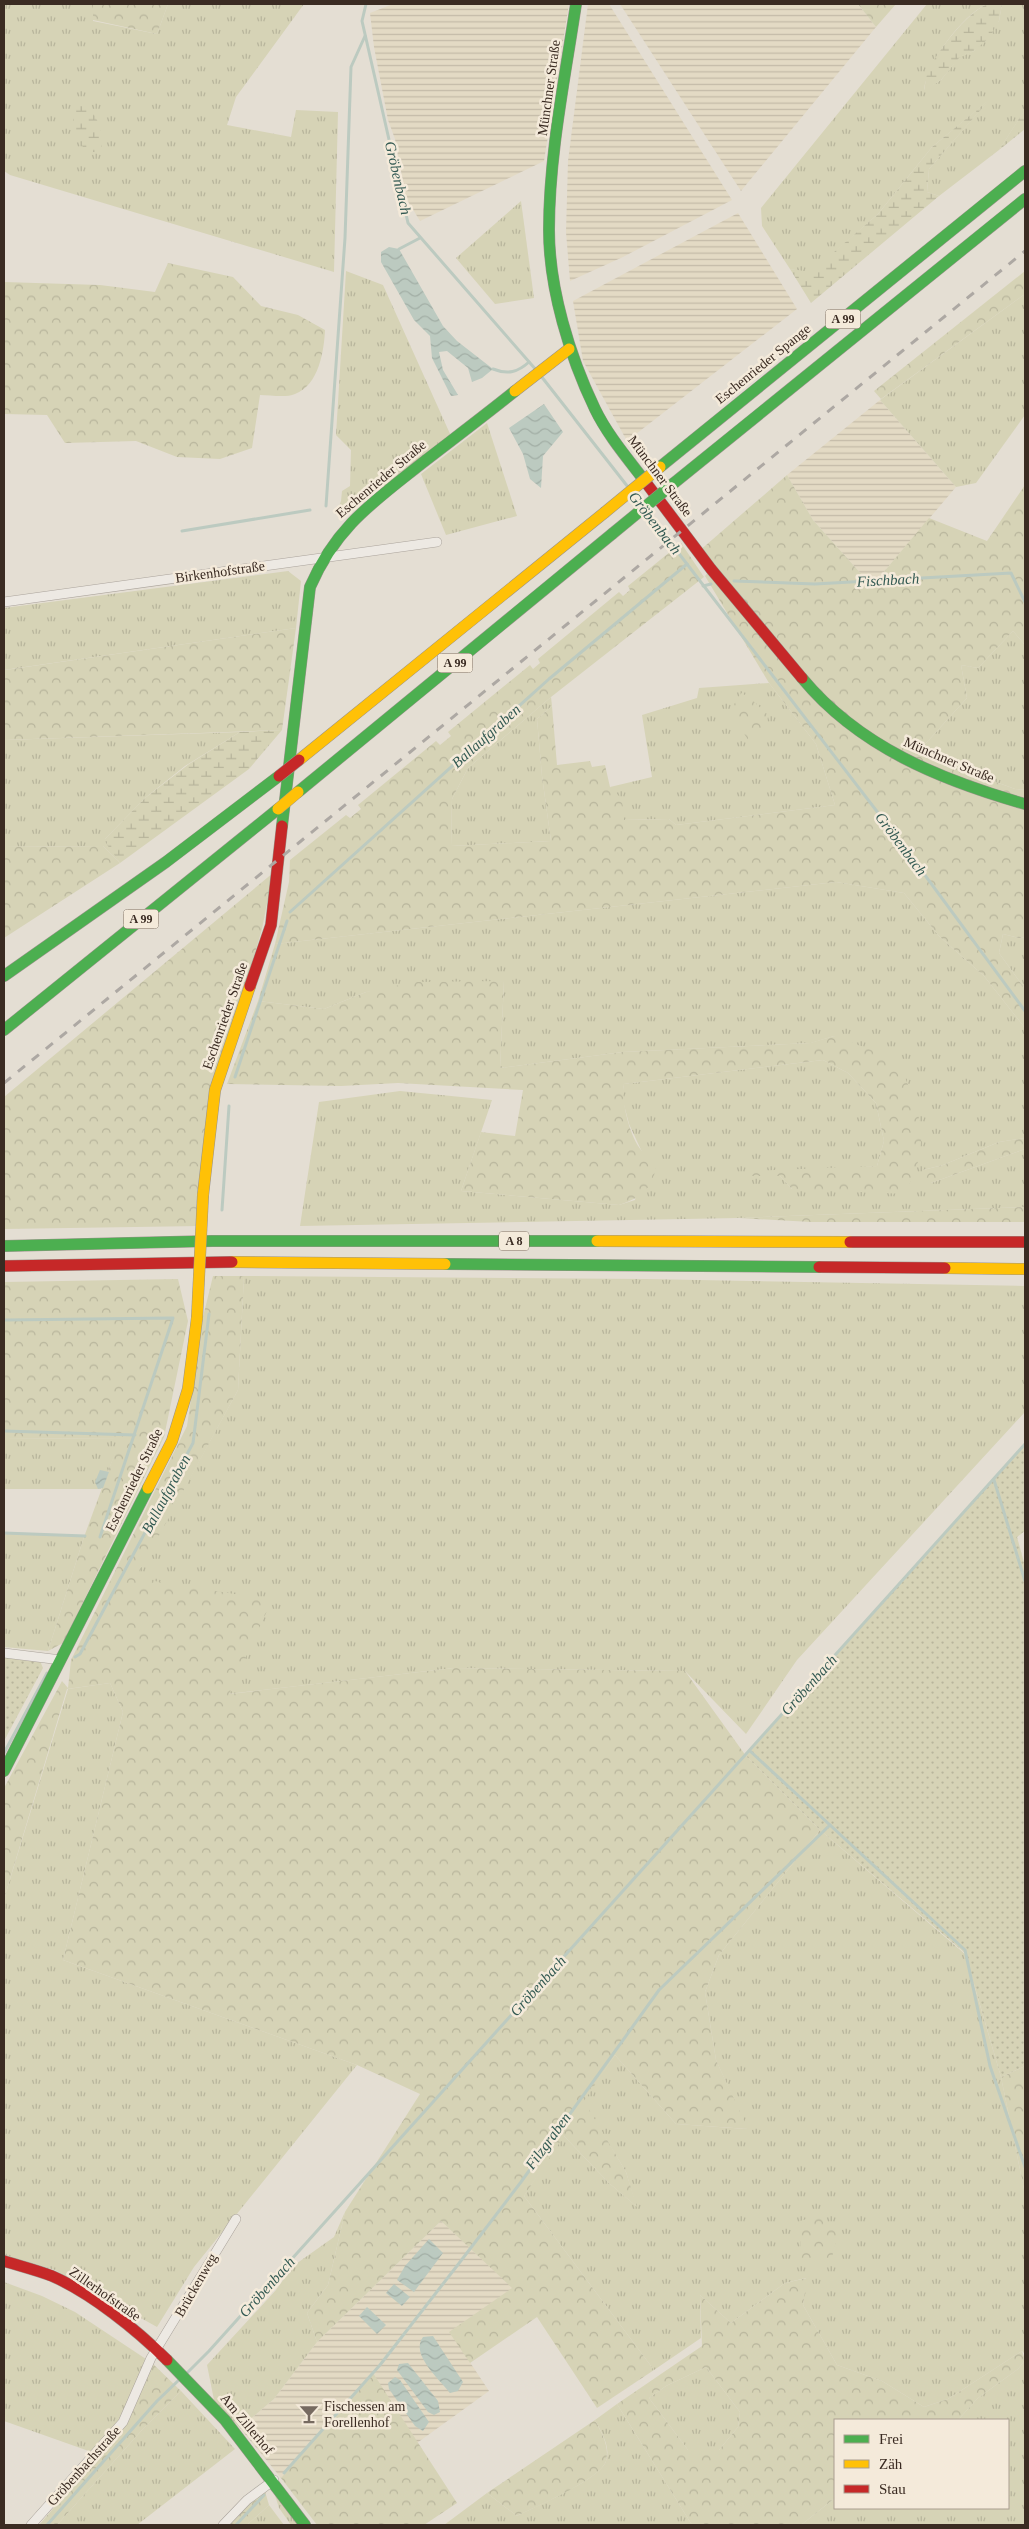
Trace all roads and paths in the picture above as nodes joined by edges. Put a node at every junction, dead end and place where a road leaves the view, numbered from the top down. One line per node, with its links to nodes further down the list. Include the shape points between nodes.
1 (576, 4): 4 (main road, Münchner Straße, via 552,174 549,223 552,266)
2 (1025, 170): 9 (main road, Eschenrieder Spange / A 99, bridge, via 300,760 166,862)
3 (1025, 198): 10 (main road, A 99, bridge)
4 (570, 349): 6 (main road, Eschenrieder Straße, via 360,512); 8 (main road, Münchner Straße, via 596,411 617,444 711,569 806,683 862,734 893,753 970,788)
5 (437, 542): 6 (street, Birkenhofstraße)
6 (321, 558): 7 (street, Birkenhofstraße); 16 (main road, Eschenrieder Straße, bridge, via 310,587 272,925 215,1090 188,1389 172,1441)
7 (4, 602)
8 (1025, 804)
9 (4, 976)
10 (4, 1030)
11 (1025, 1242): 12 (main road, A 8, via 212,1241)
12 (4, 1246)
13 (4, 1266): 14 (main road, A 8, via 216,1262)
14 (1025, 1269)
15 (4, 1653): 16 (street)
16 (62, 1660): 17 (main road, Eschenrieder Straße)
17 (4, 1771)
18 (236, 2219): 20 (street, Brückenweg)
19 (4, 2261): 20 (main road, Zillerhofstraße, via 56,2278 107,2310)
20 (157, 2350): 21 (main road, Am Zillerhof, via 238,2434); 22 (street, Gröbenbachstraße, via 123,2422)
21 (274, 2480): 23 (street, via 247,2500); 24 (main road, Am Zillerhof)
22 (31, 2525)
23 (223, 2525)
24 (305, 2525)

